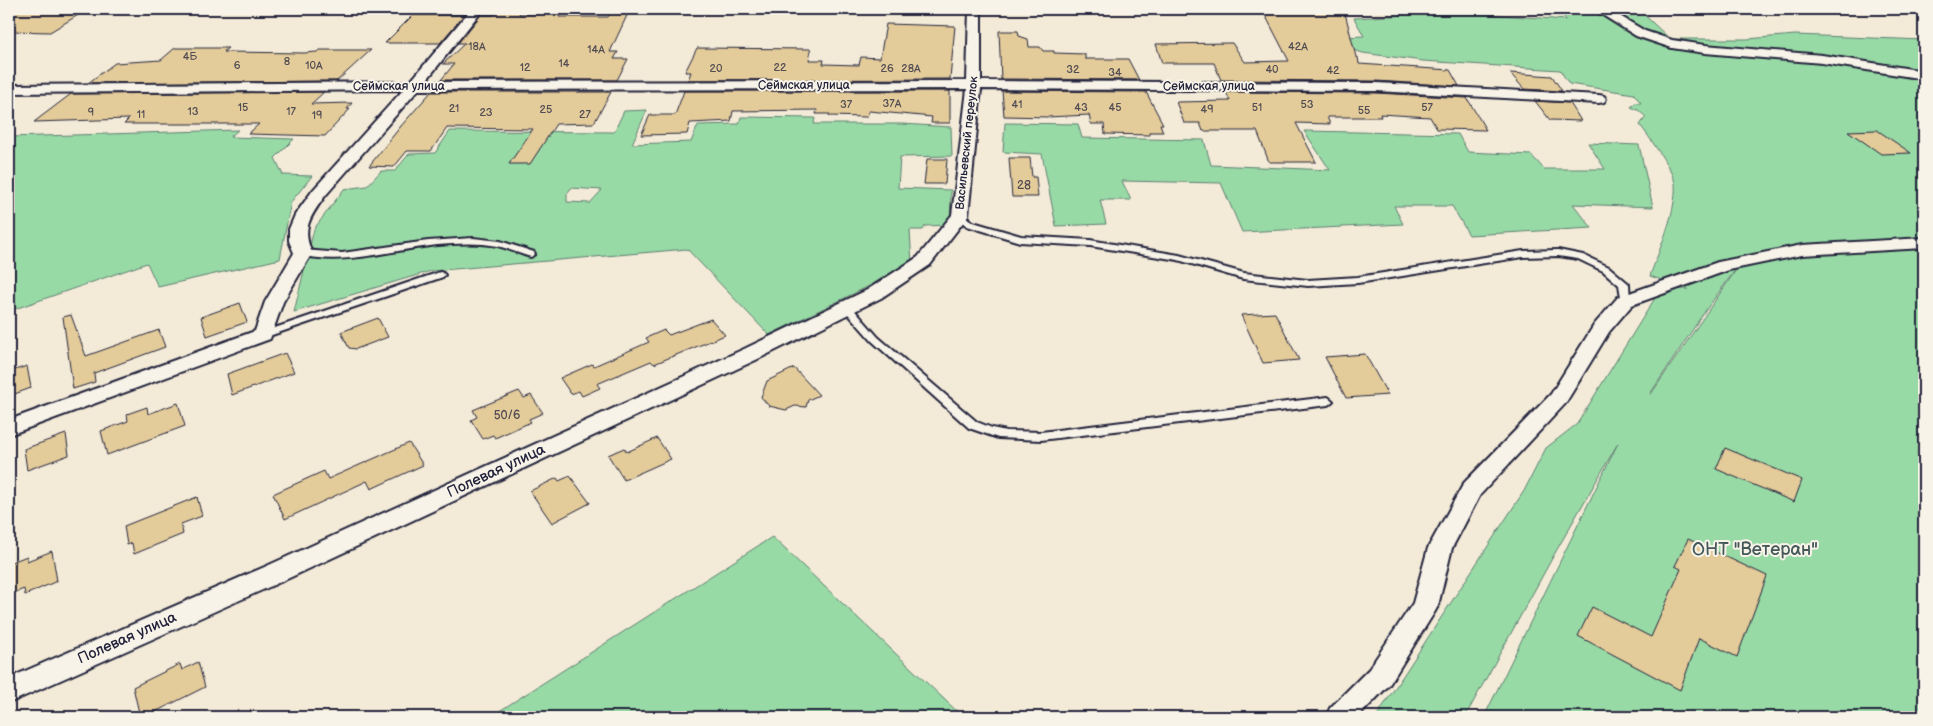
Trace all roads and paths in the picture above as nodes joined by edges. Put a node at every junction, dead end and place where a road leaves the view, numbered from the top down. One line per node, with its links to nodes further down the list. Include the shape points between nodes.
1 (477, 9): 6 (street)
2 (975, 9): 5 (street, Васильевский переулок)
3 (1599, 9): 4 (street, via 1637,32 1676,46 1832,59)
4 (1924, 75)
5 (974, 85): 6 (street, Сеймская улица); 8 (street, Сеймская улица, via 1376,88); 9 (street, Васильевский переулок)
6 (415, 86): 7 (street, Сеймская улица); 11 (street, via 319,192 303,215 298,229)
7 (9, 89)
8 (1599, 99)
9 (960, 216): 14 (lane, via 970,224 1020,239 1090,243 1179,258 1244,276 1308,283 1358,280 1523,254 1558,253 1580,257 1606,269 1624,284); 15 (street, Полевая улица, via 924,261 874,294)
10 (1924, 243): 14 (street, via 1802,250 1724,266)
11 (303, 253): 12 (lane, via 344,257 407,246 479,241); 16 (street, via 274,302)
12 (532, 254)
13 (440, 274): 16 (lane)
14 (1624, 301): 20 (street, via 1601,329 1558,399 1472,490 1440,548 1425,606 1379,677)
15 (847, 307): 17 (lane, via 875,339 973,424 1005,436 1041,436); 19 (street, Полевая улица, via 278,572)
16 (263, 335): 18 (street)
17 (1328, 401)
18 (9, 428)
19 (9, 691)
20 (1340, 717)

